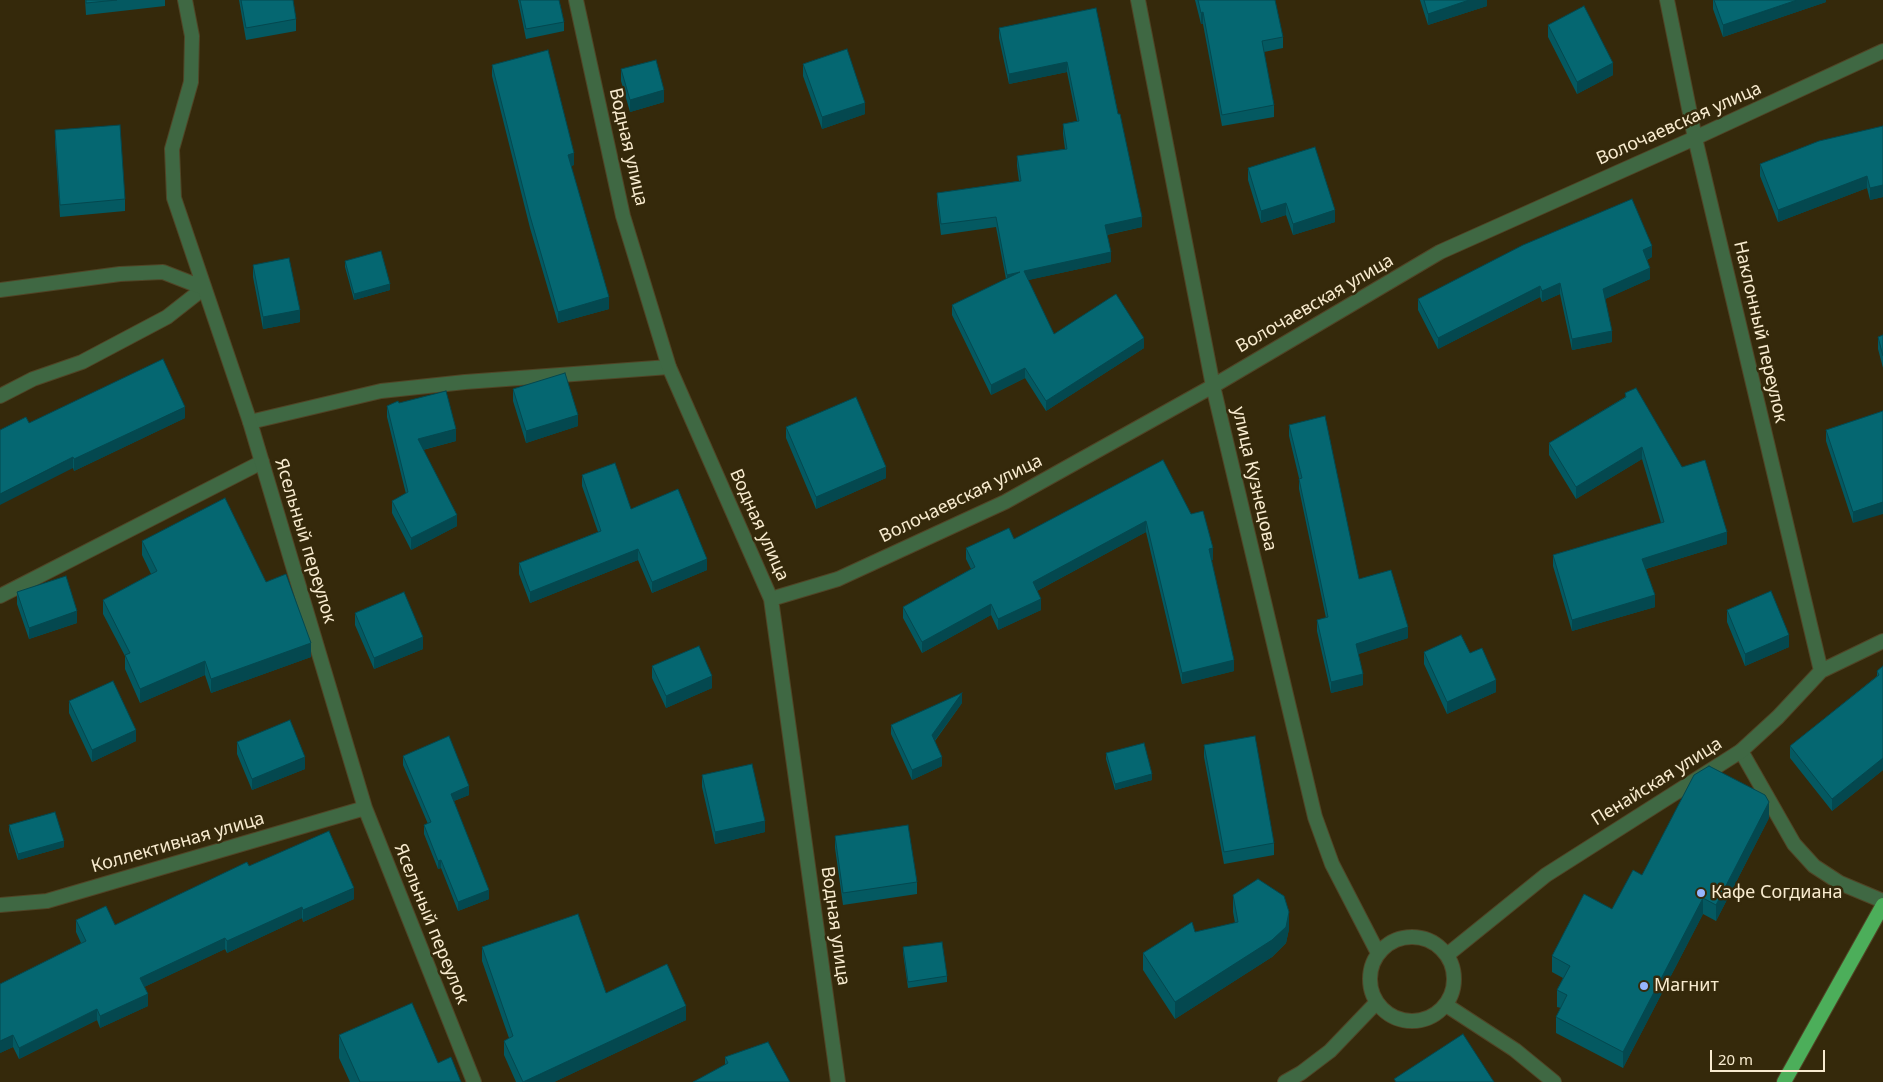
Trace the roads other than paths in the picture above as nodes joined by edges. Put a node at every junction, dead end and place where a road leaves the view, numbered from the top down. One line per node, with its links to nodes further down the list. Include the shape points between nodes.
1 (185, 0): 7 (street, Ясельный переулок, via 192,36 191,82 172,149 174,198)
2 (576, 0): 9 (street, Водная улица, via 623,216)
3 (1138, 0): 10 (street, улица Кузнецова)
4 (1667, 0): 6 (street, Наклонный переулок)
5 (1883, 51): 6 (street, Волочаевская улица)
6 (1696, 138): 10 (street, Волочаевская улица, via 1440,252); 17 (street, Наклонный переулок)
7 (204, 288): 8 (street, via 163,272 120,274); 11 (street, via 167,317 82,362 33,379); 12 (street, Ясельный переулок)
8 (0, 290)
9 (669, 367): 12 (street, via 381,391); 15 (street, Водная улица)
10 (1213, 386): 15 (street, Волочаевская улица, via 1005,502 838,579); 23 (street, улица Кузнецова, via 1314,817 1332,864)
11 (0, 396)
12 (250, 422): 13 (street, Ясельный переулок)
13 (262, 462): 14 (street); 19 (street, Ясельный переулок)
14 (0, 596)
15 (771, 599): 28 (street, Водная улица)
16 (1883, 640): 17 (street, Пенайская улица)
17 (1821, 671): 18 (street, Пенайская улица)
18 (1741, 751): 20 (street, via 1794,844 1814,866 1840,883); 24 (street, Пенайская улица, via 1546,875)
19 (365, 808): 21 (street, Коллективная улица, via 48,901); 27 (street, Ясельный переулок)
20 (1883, 901)
21 (0, 905)
22 (1883, 905): 31 (highway)
23 (1378, 953): 24 (street, via 1394,940 1413,936 1432,941); 25 (street, via 1370,969 1369,987)
24 (1447, 954): 26 (street, via 1454,971 1454,989)
25 (1376, 1004): 26 (street, via 1391,1017 1411,1022 1430,1018); 29 (street, via 1330,1051)
26 (1446, 1005): 30 (street, via 1515,1050)
27 (474, 1082)
28 (838, 1082)
29 (1285, 1082)
30 (1554, 1082)
31 (1784, 1082)

